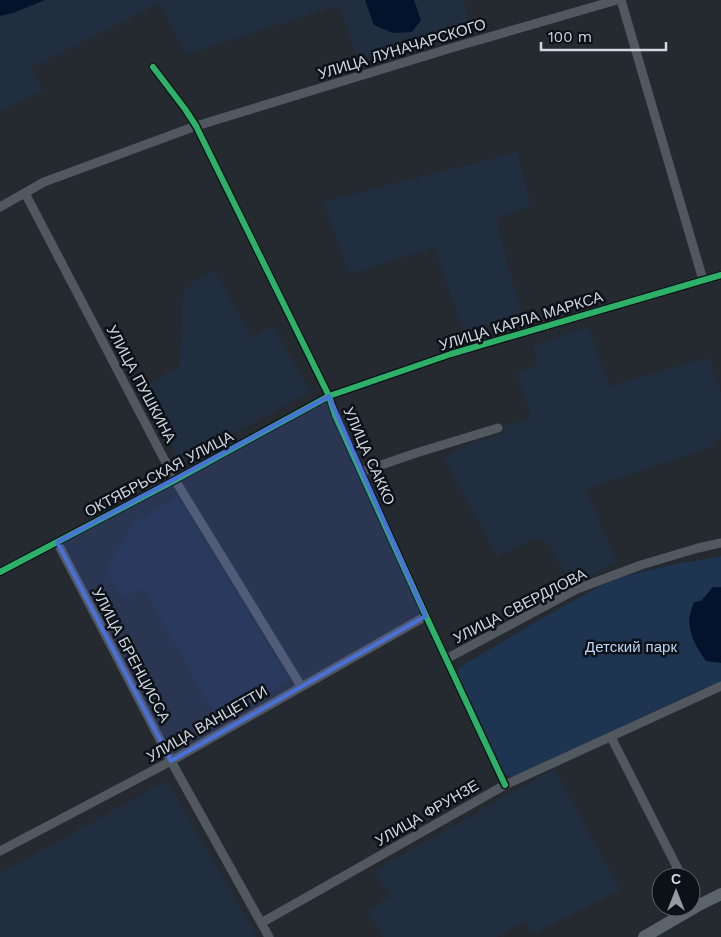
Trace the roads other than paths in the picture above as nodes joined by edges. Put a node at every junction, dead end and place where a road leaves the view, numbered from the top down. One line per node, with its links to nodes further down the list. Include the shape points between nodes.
1 (617, 0): 4 (street, УЛИЦА ЛУНАЧАРСКОГО)
2 (621, 0): 8 (street)
3 (153, 67): 4 (street, УЛИЦА САККО)
4 (196, 126): 5 (street, УЛИЦА ЛУНАЧАРСКОГО, via 44,182); 9 (street, УЛИЦА САККО)
5 (25, 193): 6 (street, УЛИЦА ЛУНАЧАРСКОГО); 12 (street, УЛИЦА ПУШКИНА)
6 (0, 207)
7 (721, 275): 8 (street, УЛИЦА КАРЛА МАРКСА)
8 (703, 280): 9 (street, УЛИЦА КАРЛА МАРКСА, via 450,354)
9 (330, 396): 11 (street, УЛИЦА САККО, via 335,415); 12 (street, ОКТЯБРЬСКАЯ УЛИЦА)
10 (498, 428): 11 (street, УЛИЦА САККО)
11 (362, 472): 16 (street, УЛИЦА САККО)
12 (175, 480): 13 (street, ОКТЯБРЬСКАЯ УЛИЦА); 18 (street, УЛИЦА ПУШКИНА)
13 (57, 542): 15 (street, ОКТЯБРЬСКАЯ УЛИЦА); 21 (street, УЛИЦА БРЕНЦИССА)
14 (721, 544): 17 (street, УЛИЦА СВЕРДЛОВА, via 641,564 577,589)
15 (0, 572)
16 (426, 616): 17 (street, УЛИЦА САККО); 18 (street, УЛИЦА ВАНЦЕТТИ)
17 (446, 659): 22 (street, УЛИЦА САККО)
18 (302, 686): 21 (street, УЛИЦА ВАНЦЕТТИ)
19 (721, 686): 20 (street, УЛИЦА ФРУНЗЕ)
20 (611, 736): 22 (street, УЛИЦА ФРУНЗЕ); 24 (street)
21 (171, 761): 23 (street, УЛИЦА ВАНЦЕТТИ); 28 (street, УЛИЦА БРЕНЦИССА)
22 (505, 785): 28 (street, УЛИЦА ФРУНЗЕ)
23 (0, 851)
24 (677, 867)
25 (721, 894): 26 (main road)
26 (701, 898)
27 (671, 917): 30 (main road)
28 (261, 924): 29 (street, УЛИЦА БРЕНЦИССА)
29 (269, 937)
30 (644, 937)

